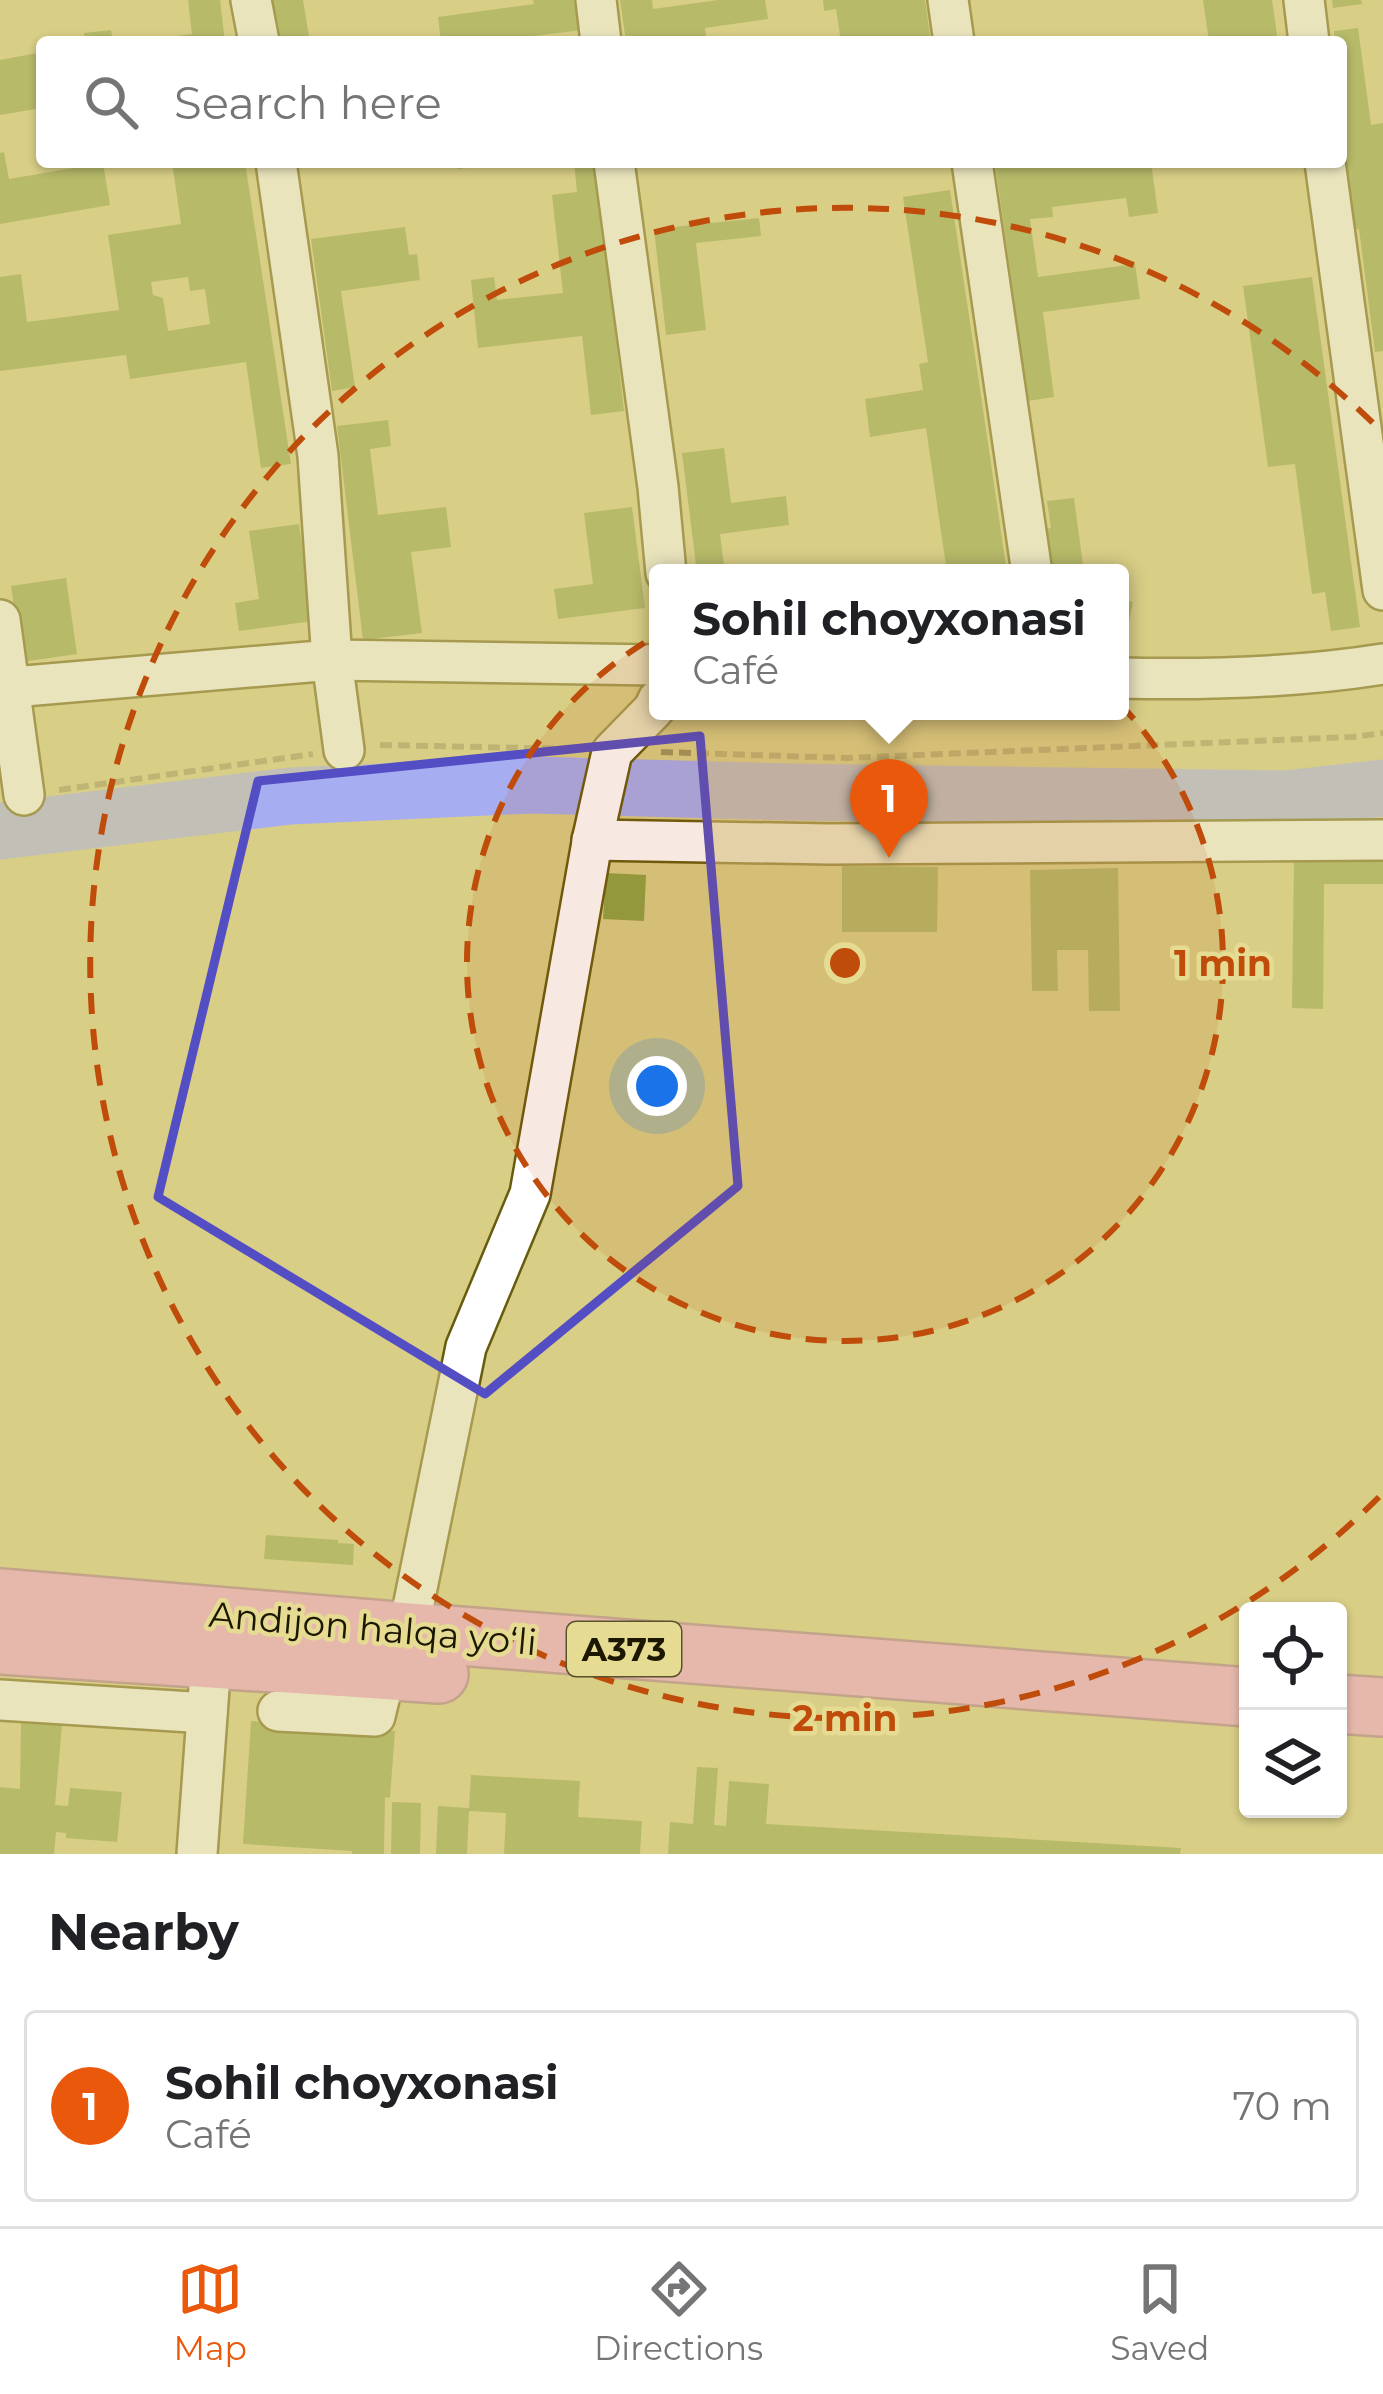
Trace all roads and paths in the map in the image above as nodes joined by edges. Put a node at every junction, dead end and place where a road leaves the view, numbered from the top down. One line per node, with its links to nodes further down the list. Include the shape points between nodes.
1 (251, 0): 5 (street)
2 (596, 0): 6 (street)
3 (948, 0): 7 (street)
4 (1304, 0): 8 (street)
5 (258, 36)
6 (600, 36)
7 (953, 36)
8 (1308, 36)
9 (277, 168): 17 (street, via 318,457)
10 (615, 168): 13 (street)
11 (973, 168): 14 (street)
12 (1326, 168): 15 (street)
13 (665, 564)
14 (1031, 564)
15 (1383, 590)
16 (0, 620): 21 (street)
17 (332, 660): 18 (street); 21 (street); 24 (street)
18 (649, 664)
19 (1383, 664): 20 (street)
20 (1129, 678)
21 (5, 687): 26 (street)
22 (649, 714): 25 (street)
23 (1383, 733): 25 (path, via 847,758)
24 (344, 750): 25 (path); 26 (path)
25 (612, 751): 27 (street)
26 (24, 795)
27 (592, 839): 28 (street); 31 (street, via 530,1194 466,1347)
28 (1383, 840)
29 (0, 1598): 31 (highway, Andijon halqa yo‘li / A373)
30 (0, 1645): 32 (highway, Andijon halqa yo‘li / A373)
31 (397, 1651): 32 (highway, Andijon halqa yo‘li / A373); 33 (highway, Andijon halqa yo‘li / A373); 37 (street, via 375,1716); 38 (highway, Andijon halqa yo‘li / A373)
32 (209, 1686): 34 (street); 41 (street)
33 (1239, 1697)
34 (0, 1700)
35 (1347, 1705): 36 (highway)
36 (1383, 1707)
37 (278, 1711)
38 (1239, 1735)
39 (1347, 1744): 40 (highway)
40 (1383, 1746)
41 (197, 1854)

